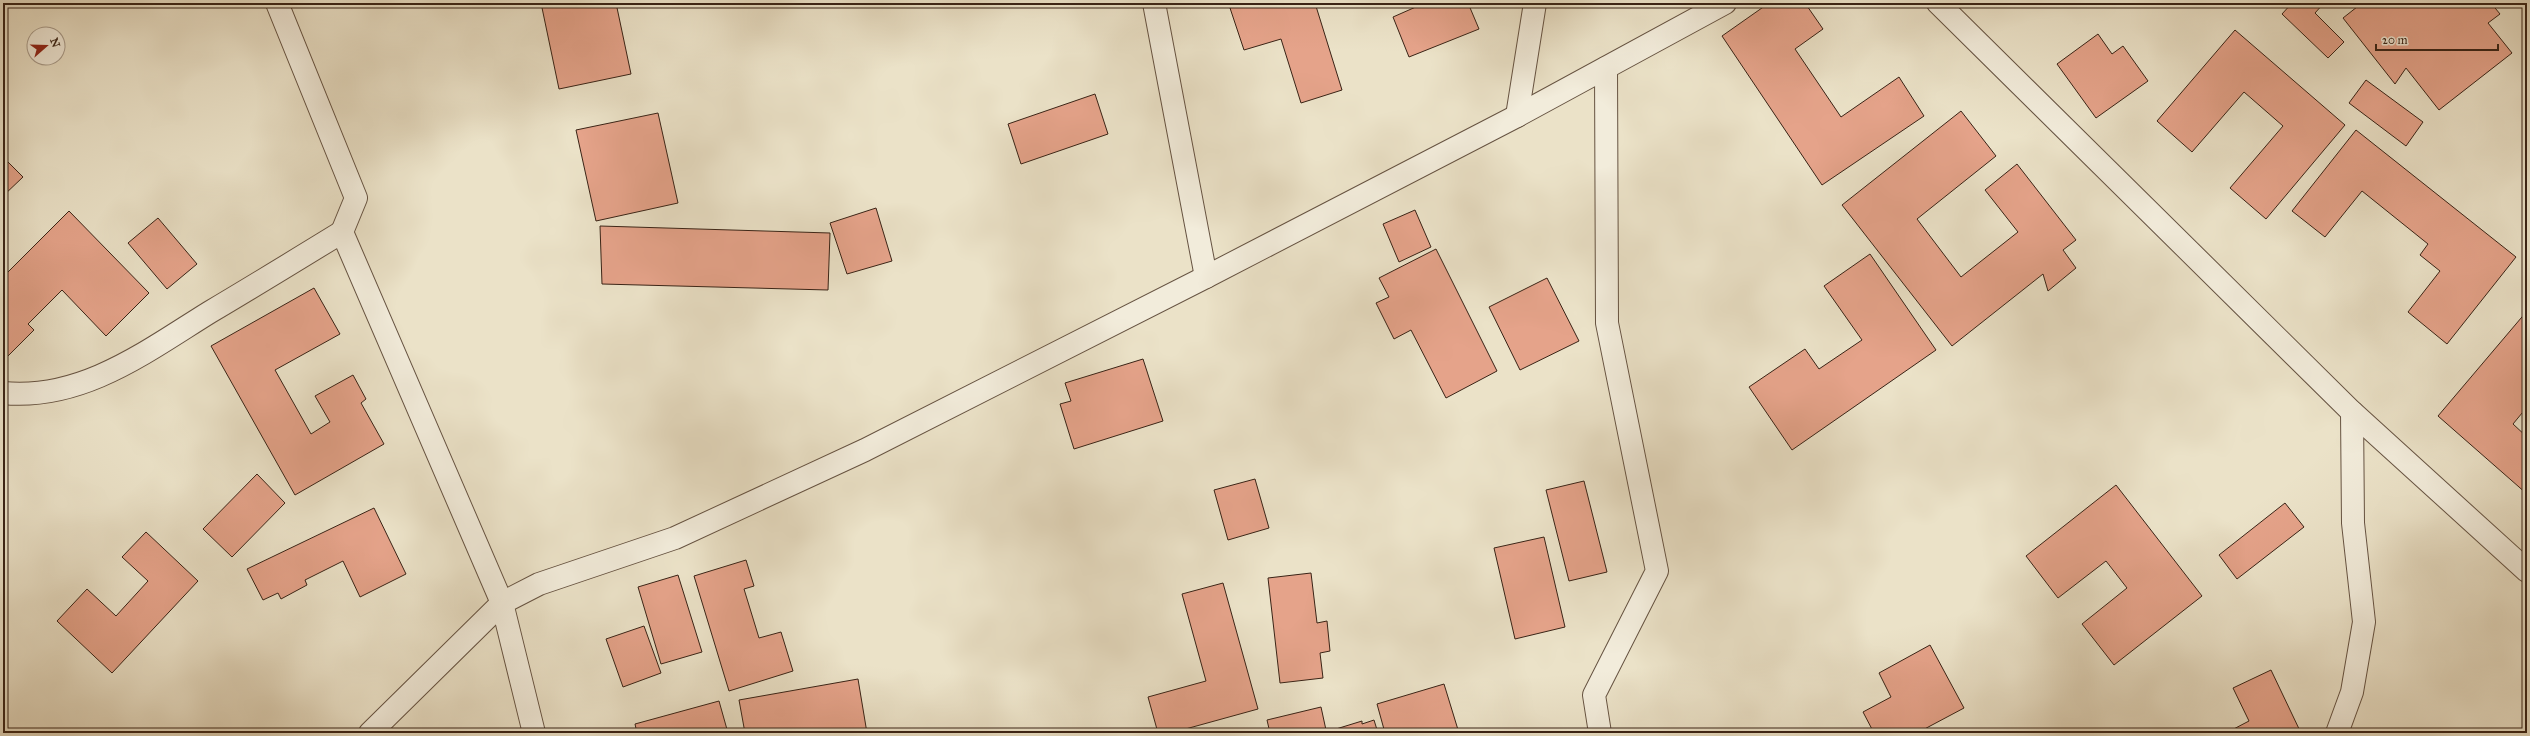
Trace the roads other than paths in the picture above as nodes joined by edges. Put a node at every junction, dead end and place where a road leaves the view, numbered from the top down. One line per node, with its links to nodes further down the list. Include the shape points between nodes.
1 (277, 3): 8 (street, via 356,198)
2 (1154, 3): 9 (street)
3 (1535, 3): 7 (street)
4 (1725, 3): 6 (street)
5 (1938, 3): 11 (street)
6 (1606, 68): 7 (street); 16 (street, via 1607,323 1657,571 1594,695)
7 (1517, 116): 9 (street)
8 (342, 232): 10 (street, via 115,371 67,388 42,392); 13 (street)
9 (1206, 277): 13 (street, via 858,453 675,538 539,584)
10 (3, 393)
11 (2352, 412): 12 (street); 17 (street, via 2352,523 2364,622 2352,692)
12 (2527, 571)
13 (502, 603): 14 (street); 15 (street)
14 (370, 733)
15 (534, 733)
16 (1600, 733)
17 (2337, 733)

